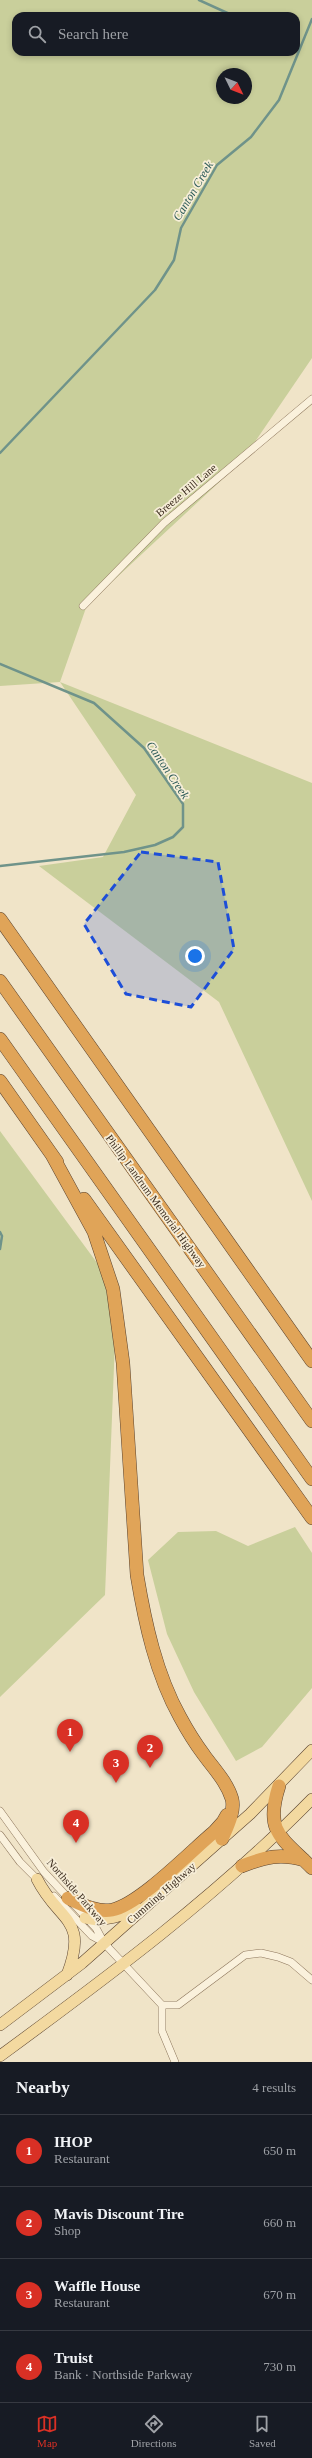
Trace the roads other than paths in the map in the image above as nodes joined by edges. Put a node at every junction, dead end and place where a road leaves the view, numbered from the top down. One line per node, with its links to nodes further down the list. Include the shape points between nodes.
1 (312, 399): 2 (street, Breeze Hill Lane, via 164,523)
2 (83, 606)
3 (0, 919): 8 (highway)
4 (0, 981): 11 (highway, Phillip Landrum Memorial Highway)
5 (0, 1039): 12 (highway)
6 (0, 1081): 7 (highway)
7 (52, 1155): 13 (highway); 15 (highway, via 94,1232 113,1289 124,1363 137,1575 142,1605 165,1685 179,1715)
8 (282, 1317): 9 (highway); 10 (highway)
9 (312, 1352)
10 (312, 1361)
11 (312, 1421)
12 (312, 1479)
13 (312, 1518)
14 (312, 1750): 16 (main road, Cumming Highway)
15 (202, 1752): 21 (highway, via 222,1779 232,1800 232,1814); 25 (highway, via 203,1762 226,1797 228,1813 223,1822 131,1901 111,1910 100,1910)
16 (279, 1786): 19 (highway, via 272,1812); 21 (main road, Cumming Highway)
17 (312, 1799): 19 (main road)
18 (0, 1811): 25 (street, Northside Parkway, via 34,1859)
19 (278, 1833): 22 (highway); 23 (main road)
20 (0, 1835): 24 (street, Northside Parkway, via 20,1862)
21 (222, 1839): 26 (main road, Cumming Highway)
22 (308, 1864): 23 (highway, via 285,1855 270,1856)
23 (242, 1866): 29 (main road)
24 (37, 1879): 28 (street, Northside Parkway, via 92,1936); 30 (main road, via 44,1893 72,1926 76,1940)
25 (68, 1898): 27 (street, Northside Parkway)
26 (143, 1909): 27 (main road, via 98,1920); 28 (main road, Cumming Highway)
27 (85, 1918): 28 (street, Northside Parkway, via 96,1928)
28 (104, 1943): 29 (street); 30 (main road, Cumming Highway)
29 (125, 1964): 32 (street); 34 (main road)
30 (67, 1975): 33 (main road, Cumming Highway)
31 (312, 1980): 32 (street, via 291,1962 278,1956 261,1953 244,1955 178,2005)
32 (162, 2005): 35 (street, via 162,2031)
33 (0, 2025)
34 (0, 2056)
35 (175, 2062)

